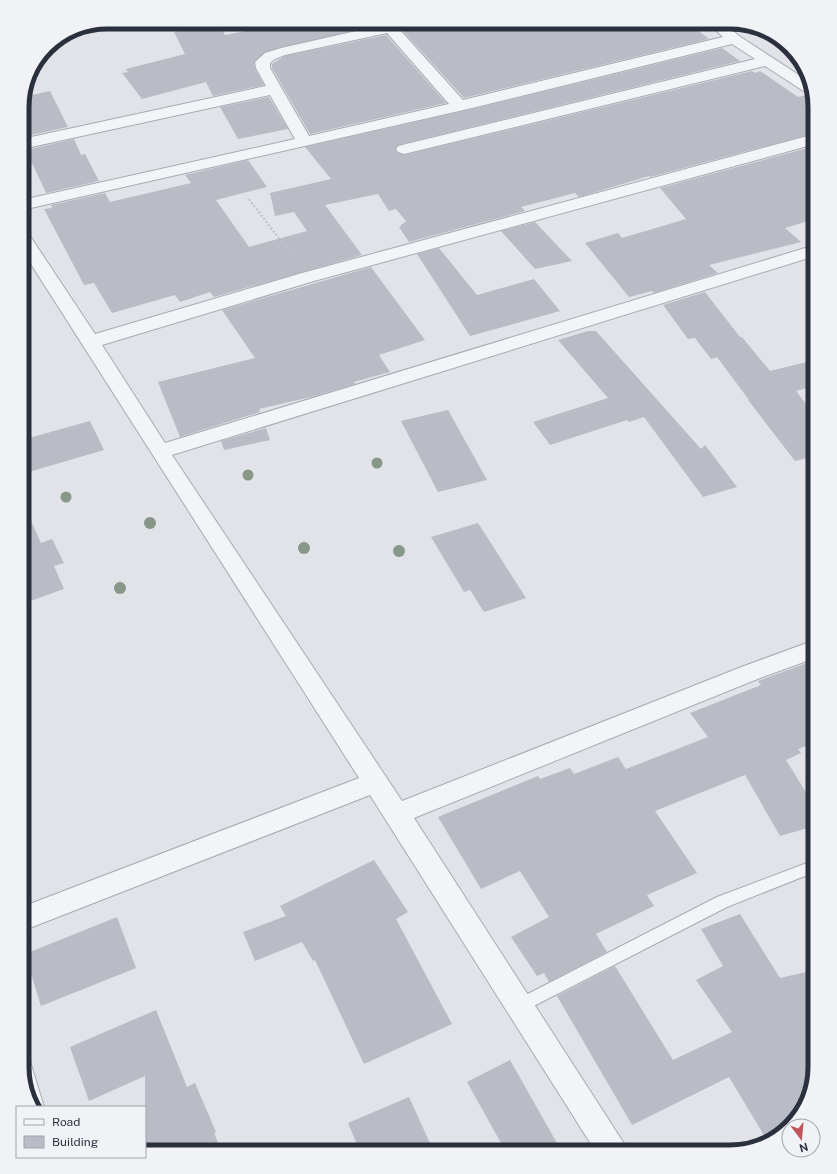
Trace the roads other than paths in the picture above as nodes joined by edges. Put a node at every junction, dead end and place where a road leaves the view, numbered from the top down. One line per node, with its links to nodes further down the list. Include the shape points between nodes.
1 (386, 29): 7 (street, via 270,56 262,62)
2 (392, 29): 8 (street)
3 (722, 29): 4 (street)
4 (734, 39): 5 (street); 8 (street)
5 (767, 61): 6 (street); 12 (street)
6 (805, 85)
7 (275, 89): 9 (street); 11 (street)
8 (459, 105): 9 (street)
9 (304, 141): 13 (street)
10 (808, 141): 16 (street, via 308,277)
11 (29, 142)
12 (404, 149)
13 (29, 203)
14 (29, 247): 16 (street)
15 (808, 252): 17 (street)
16 (90, 342): 17 (street)
17 (160, 452): 19 (street)
18 (808, 652): 20 (street)
19 (375, 782): 20 (street); 22 (street)
20 (397, 814): 23 (street)
21 (808, 869): 23 (lane, via 722,902)
22 (29, 916)
23 (519, 1006): 24 (street)
24 (608, 1145)

